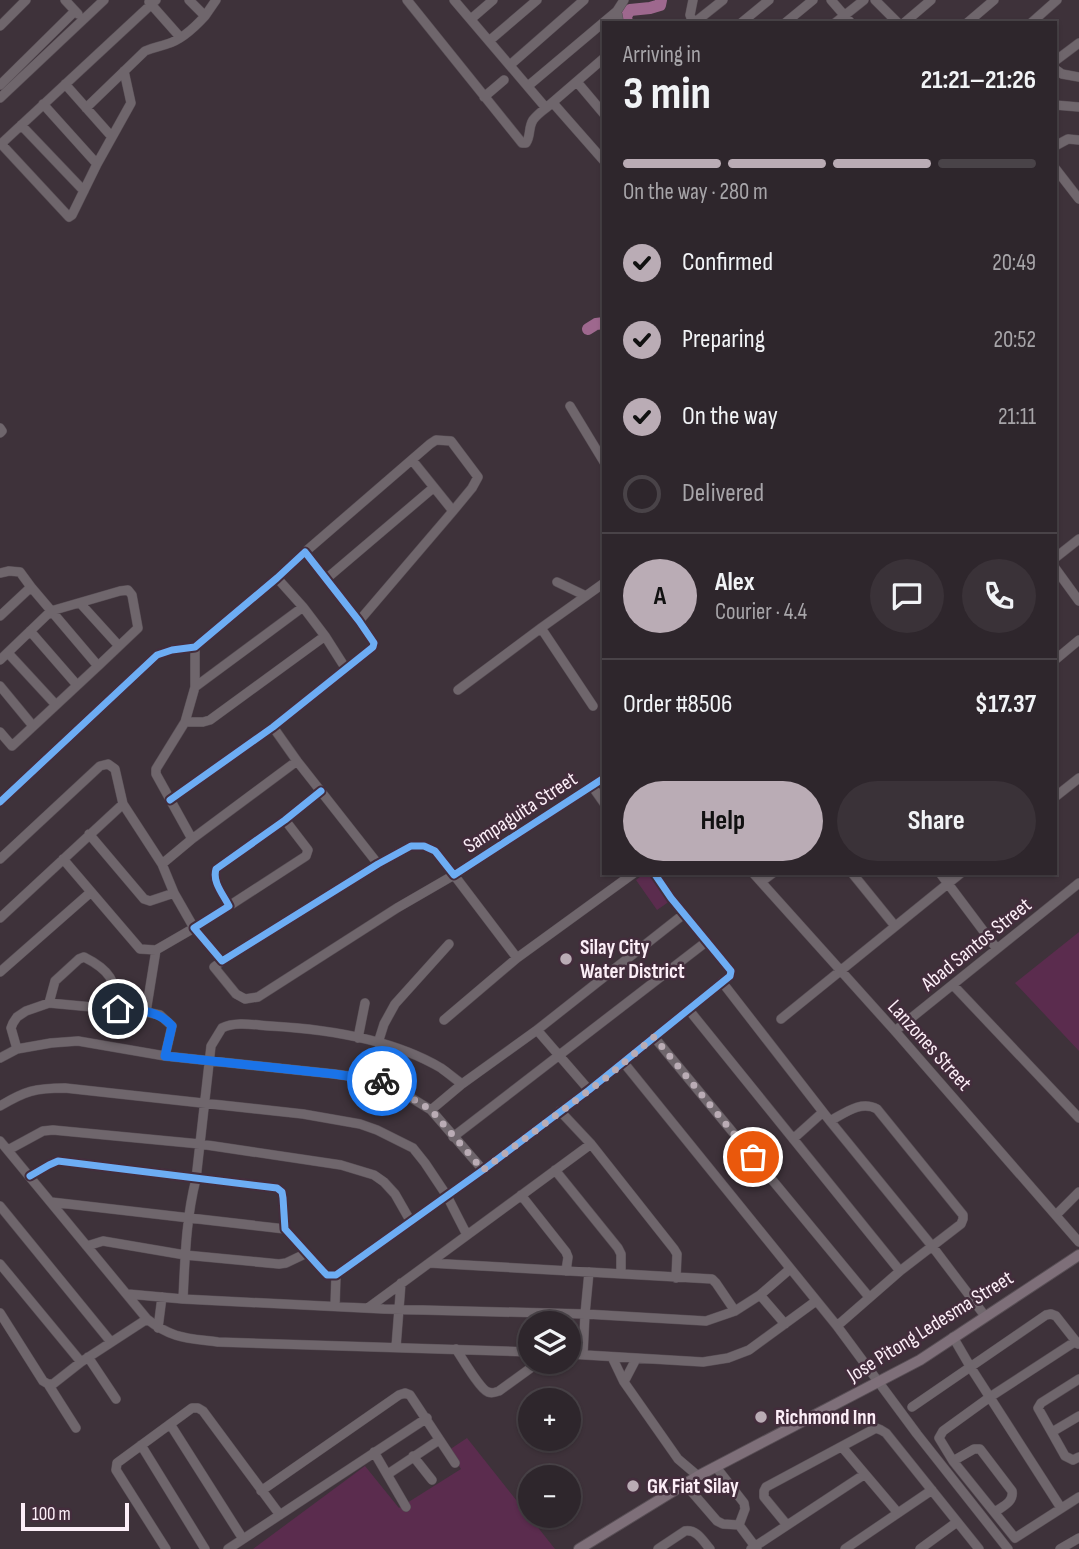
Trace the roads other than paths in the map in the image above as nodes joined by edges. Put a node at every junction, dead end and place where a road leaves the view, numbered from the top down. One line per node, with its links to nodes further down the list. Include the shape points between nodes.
1 (26, 0): 40 (street)
2 (65, 0): 24 (street)
3 (104, 0): 26 (street)
4 (189, 0): 25 (street)
5 (216, 0): 25 (street)
6 (407, 0): 55 (street)
7 (454, 0): 27 (street)
8 (493, 0): 27 (street)
9 (537, 0): 42 (street)
10 (584, 0): 46 (street)
11 (625, 0): 23 (street)
12 (693, 0): 31 (street)
13 (723, 0): 32 (street)
14 (769, 0): 33 (street)
15 (813, 0): 34 (street)
16 (831, 0): 28 (street)
17 (864, 0): 28 (street)
18 (875, 0): 35 (street)
19 (931, 0): 36 (street)
20 (994, 0): 37 (street)
21 (1057, 0): 38 (street)
22 (151, 1): 41 (street); 52 (street)
23 (617, 10): 29 (street); 30 (street)
24 (75, 11): 26 (street); 53 (street)
25 (205, 16): 41 (street)
26 (83, 19): 56 (street)
27 (471, 19): 42 (street)
28 (848, 19)
29 (604, 21)
30 (619, 21)
31 (693, 21)
32 (697, 21)
33 (743, 21)
34 (787, 21)
35 (896, 21)
36 (906, 21)
37 (969, 21)
38 (1033, 21)
39 (602, 23): 54 (street)
40 (0, 26)
41 (180, 37): 48 (street, via 154,46)
42 (489, 41): 46 (street)
43 (1079, 43): 45 (street)
44 (602, 60): 51 (street)
45 (1057, 60)
46 (510, 65): 54 (street)
47 (1057, 70): 49 (street)
48 (124, 71): 61 (street); 64 (street, via 131,103)
49 (1079, 77)
50 (504, 80): 55 (street)
51 (577, 82): 58 (street); 62 (street)
52 (65, 84): 57 (street); 61 (street)
53 (0, 85)
54 (528, 86): 58 (street)
55 (484, 97): 58 (street, via 523,144 529,141 533,120)
56 (0, 98)
57 (43, 104): 63 (street); 68 (street)
58 (550, 105): 67 (street)
59 (1057, 105): 60 (street)
60 (1079, 107)
61 (86, 108): 64 (street)
62 (602, 112)
63 (21, 125): 72 (street); 72 (street, via 2,145 69,217)
64 (112, 137): 68 (street)
65 (1079, 139): 66 (street)
66 (1057, 145)
67 (602, 159)
68 (97, 164): 72 (street)
69 (1057, 170): 71 (street)
70 (1079, 181): 71 (street)
71 (1068, 184): 73 (street)
72 (83, 191)
73 (1079, 199)
74 (570, 406): 75 (street)
75 (602, 459)
76 (412, 460): 77 (street); 78 (street, via 436,440 451,441 478,477); 80 (street)
77 (433, 488): 78 (street); 85 (street)
78 (453, 511): 95 (street)
79 (1079, 539): 81 (street)
80 (305, 552): 84 (street); 85 (street)
81 (1057, 556)
82 (1057, 571): 90 (street)
83 (0, 573): 88 (street, via 20,572)
84 (277, 578): 92 (street); 101 (street)
85 (326, 579): 95 (street)
86 (557, 582): 89 (street)
87 (602, 584): 89 (street)
88 (31, 587): 93 (street); 94 (street)
89 (586, 596): 96 (street)
90 (1079, 601)
91 (80, 603): 93 (street); 100 (street); 100 (street, via 128,590 138,628)
92 (303, 607): 98 (street); 109 (street)
93 (51, 611): 97 (street); 105 (street)
94 (0, 616)
95 (359, 621): 106 (street, via 373,647)
96 (541, 628): 110 (street); 112 (street)
97 (30, 631): 102 (street); 107 (street)
98 (325, 636): 106 (street); 113 (street, via 210,720)
99 (1079, 640): 103 (street)
100 (119, 646): 105 (street)
101 (195, 647): 109 (street); 125 (street, via 157,655)
102 (8, 653): 104 (street); 111 (street)
103 (1057, 658)
104 (0, 660)
105 (97, 666): 107 (street)
106 (346, 669): 115 (street)
107 (77, 685): 111 (street)
108 (0, 686): 114 (street)
109 (195, 687): 113 (street)
110 (458, 690)
111 (56, 705): 114 (street)
112 (593, 706)
113 (185, 722): 123 (street, via 156,769)
114 (33, 726): 116 (street, via 12,746)
115 (273, 727): 117 (street); 123 (street)
116 (0, 732)
117 (297, 761): 121 (street); 129 (street)
118 (1079, 778): 122 (street)
119 (602, 779): 120 (street, Sampaguita Street)
120 (592, 786): 124 (street); 134 (street, Sampaguita Street)
121 (321, 791): 127 (street); 133 (street)
122 (1057, 795)
123 (170, 800): 129 (street)
124 (602, 800)
125 (0, 802)
126 (123, 804): 128 (street); 130 (street, via 115,769 108,764 100,766); 132 (street)
127 (285, 820): 147 (street, via 216,869 215,881); 147 (street, via 308,850 306,856)
128 (89, 834): 131 (street); 146 (street, via 144,899)
129 (192, 839): 132 (street)
130 (0, 859)
131 (63, 859): 145 (street); 149 (street)
132 (162, 864): 146 (street)
133 (378, 864): 134 (street, via 411,846 424,846); 157 (street)
134 (454, 875): 156 (street); 157 (street, Sampaguita Street, via 258,997 245,999 236,994 214,967)
135 (631, 875): 156 (street)
136 (655, 875): 148 (street)
137 (755, 875): 142 (street, Lanzones Street)
138 (770, 875): 142 (street)
139 (854, 875): 150 (street)
140 (941, 875): 144 (street)
141 (959, 875): 144 (street)
142 (761, 882): 158 (street, Lanzones Street)
143 (1079, 883): 154 (street, Abad Santos Street)
144 (948, 884): 150 (street); 154 (street)
145 (91, 892): 155 (street, via 140,949); 159 (street)
146 (174, 893): 151 (street)
147 (229, 906): 151 (street)
148 (684, 914): 152 (street); 169 (street)
149 (0, 918)
150 (895, 926): 158 (street)
151 (194, 928): 155 (street); 157 (street)
152 (706, 942): 160 (street, via 731,971); 176 (street)
153 (449, 944): 173 (street, via 395,1004)
154 (997, 949): 161 (street, Abad Santos Street)
155 (156, 950): 166 (street)
156 (517, 958): 168 (street)
157 (222, 961)
158 (839, 970): 167 (street); 170 (street, Lanzones Street)
159 (0, 972)
160 (722, 982): 165 (street); 186 (street)
161 (953, 985): 170 (street, Abad Santos Street); 187 (street)
162 (49, 1003): 164 (street); 164 (street, via 55,981 85,957 108,972); 174 (street, via 17,1017 11,1028)
163 (365, 1003): 172 (street)
164 (118, 1009): 166 (street)
165 (689, 1010): 171 (street); 190 (street)
166 (146, 1012): 175 (street, via 160,1015 172,1026)
167 (781, 1019)
168 (444, 1020)
169 (537, 1030): 176 (street); 180 (street)
170 (895, 1031): 204 (street, Lanzones Street)
171 (654, 1037): 179 (street); 230 (street)
172 (358, 1038): 173 (street); 178 (street, via 232,1024 217,1034)
173 (378, 1043): 180 (street, via 441,1068)
174 (17, 1049): 175 (street, via 78,1041); 177 (street)
175 (165, 1056): 178 (street)
176 (560, 1056): 181 (street); 189 (street)
177 (0, 1058)
178 (210, 1061): 182 (street); 184 (street, via 378,1080)
179 (624, 1063): 181 (street); 219 (street)
180 (462, 1084): 184 (street)
181 (589, 1090): 185 (street)
182 (205, 1103): 183 (street, via 41,1088); 192 (street); 201 (street, via 331,1118 377,1130 413,1148)
183 (0, 1106)
184 (431, 1110): 189 (street)
185 (560, 1111): 193 (street); 195 (street)
186 (823, 1112): 188 (street); 190 (street)
187 (1079, 1118)
188 (830, 1121): 212 (street); 212 (street, via 860,1105 872,1106 929,1172 963,1214 961,1224)
189 (453, 1137): 195 (street)
190 (793, 1139): 221 (street)
191 (0, 1141): 194 (street)
192 (200, 1144): 194 (street, via 43,1130); 198 (street); 206 (street, via 362,1170 395,1194)
193 (590, 1144): 196 (street); 225 (street, via 674,1249)
194 (8, 1150): 197 (street)
195 (483, 1170): 201 (street)
196 (555, 1170): 200 (street); 223 (street, via 618,1248)
197 (30, 1176): 198 (street, via 58,1161); 202 (street)
198 (196, 1179): 205 (street); 207 (street, via 277,1188 282,1192)
199 (1079, 1192): 204 (street)
200 (521, 1195): 208 (street); 220 (street, via 566,1252)
201 (447, 1196): 206 (street); 208 (street)
202 (51, 1202): 205 (street); 211 (street)
203 (0, 1206): 245 (street)
204 (1056, 1214): 209 (street, Lanzones Street)
205 (189, 1218): 207 (street); 214 (street)
206 (411, 1222): 224 (street)
207 (285, 1228): 213 (street)
208 (467, 1234): 210 (street)
209 (1079, 1242)
210 (454, 1244): 216 (street); 218 (street)
211 (87, 1246): 214 (street, via 103,1241); 227 (street)
212 (932, 1246): 221 (street); 239 (street)
213 (307, 1254): 214 (street, via 279,1264); 224 (street, via 327,1275)
214 (185, 1255): 231 (street)
215 (1079, 1255): 239 (main road, Jose Pitong Ledesma Street)
216 (429, 1263): 218 (street); 226 (street)
217 (0, 1264): 253 (street)
218 (456, 1264): 220 (street)
219 (790, 1269): 228 (street); 232 (street)
220 (566, 1271): 222 (street)
221 (900, 1271): 230 (street)
222 (589, 1272): 223 (street); 238 (street)
223 (621, 1274): 225 (street)
224 (336, 1275): 233 (street)
225 (676, 1278): 236 (street, via 712,1279)
226 (401, 1283): 234 (street); 235 (street)
227 (128, 1294): 229 (street); 240 (street)
228 (760, 1295): 236 (street); 241 (street)
229 (162, 1297): 231 (street); 243 (street)
230 (869, 1297): 242 (street)
231 (183, 1298): 233 (street)
232 (816, 1301): 241 (street); 242 (street)
233 (335, 1306): 234 (street)
234 (368, 1308): 235 (street)
235 (399, 1309): 238 (street); 247 (street)
236 (735, 1311): 238 (street, via 706,1321)
237 (0, 1314): 259 (street)
238 (584, 1314): 250 (street)
239 (985, 1316): 244 (main road, Jose Pitong Ledesma Street)
240 (147, 1319): 243 (street); 245 (street)
241 (785, 1324): 252 (street, via 728,1359)
242 (836, 1326): 258 (street)
243 (158, 1328): 247 (street, via 178,1337 218,1342)
244 (953, 1337): 254 (street); 258 (main road, Jose Pitong Ledesma Street)
245 (111, 1342): 253 (street)
246 (1077, 1343): 254 (street, via 1056,1316 1046,1315); 260 (street)
247 (396, 1347): 248 (street)
248 (456, 1349): 249 (street); 255 (street, via 488,1392 499,1391)
249 (518, 1352)
250 (583, 1354): 251 (street)
251 (612, 1357): 252 (street); 257 (street)
252 (636, 1359): 257 (street)
253 (85, 1360): 259 (street); 261 (street)
254 (971, 1368): 260 (street); 262 (street)
255 (522, 1374)
256 (1079, 1379): 267 (street, via 1041,1402 1039,1412)
257 (624, 1382): 279 (street, via 678,1459)
258 (879, 1382): 276 (main road, Jose Pitong Ledesma Street); 296 (street)
259 (48, 1384): 266 (street)
260 (990, 1398): 274 (street, via 943,1431 939,1438); 286 (street)
261 (116, 1399)
262 (912, 1407)
263 (1079, 1416): 267 (street)
264 (427, 1418): 268 (street); 271 (street); 283 (street, via 410,1395 399,1395)
265 (170, 1424): 269 (street); 283 (street, via 192,1408 203,1411); 295 (street)
266 (76, 1428)
267 (1052, 1432): 273 (street, via 1065,1456)
268 (439, 1440): 272 (street); 275 (street)
269 (141, 1445): 298 (street, via 117,1463 116,1470); 299 (street)
270 (842, 1447): 278 (street); 282 (street, via 876,1428 881,1430); 292 (street, via 766,1487 764,1497)
271 (374, 1452): 277 (street); 289 (street)
272 (413, 1456): 277 (street); 280 (street)
273 (1079, 1457)
274 (953, 1461): 287 (street); 287 (street, via 980,1449 1012,1491 1011,1500)
275 (455, 1463)
276 (716, 1467): 279 (main road, Jose Pitong Ledesma Street); 291 (street, via 744,1503)
277 (388, 1474): 285 (street)
278 (865, 1474): 288 (street); 292 (street)
279 (698, 1476): 281 (main road, Jose Pitong Ledesma Street)
280 (432, 1480)
281 (685, 1484): 291 (street, via 717,1521); 301 (main road, Jose Pitong Ledesma Street)
282 (932, 1490): 288 (street); 290 (street)
283 (261, 1492): 289 (street)
284 (1079, 1497): 286 (street)
285 (406, 1507)
286 (1061, 1508): 293 (street)
287 (995, 1512): 293 (street)
288 (898, 1513): 304 (street)
289 (280, 1516): 295 (street)
290 (957, 1522): 305 (street); 306 (street)
291 (739, 1525): 297 (street)
292 (787, 1525): 297 (street)
293 (1015, 1538): 296 (street)
294 (1079, 1538): 307 (street)
295 (243, 1539): 300 (street)
296 (1007, 1547)
297 (754, 1548)
298 (166, 1549)
299 (205, 1549)
300 (228, 1549)
301 (579, 1549)
302 (658, 1549): 303 (street, via 690,1530)
303 (710, 1549)
304 (845, 1549)
305 (920, 1549)
306 (979, 1549)
307 (1060, 1549)

